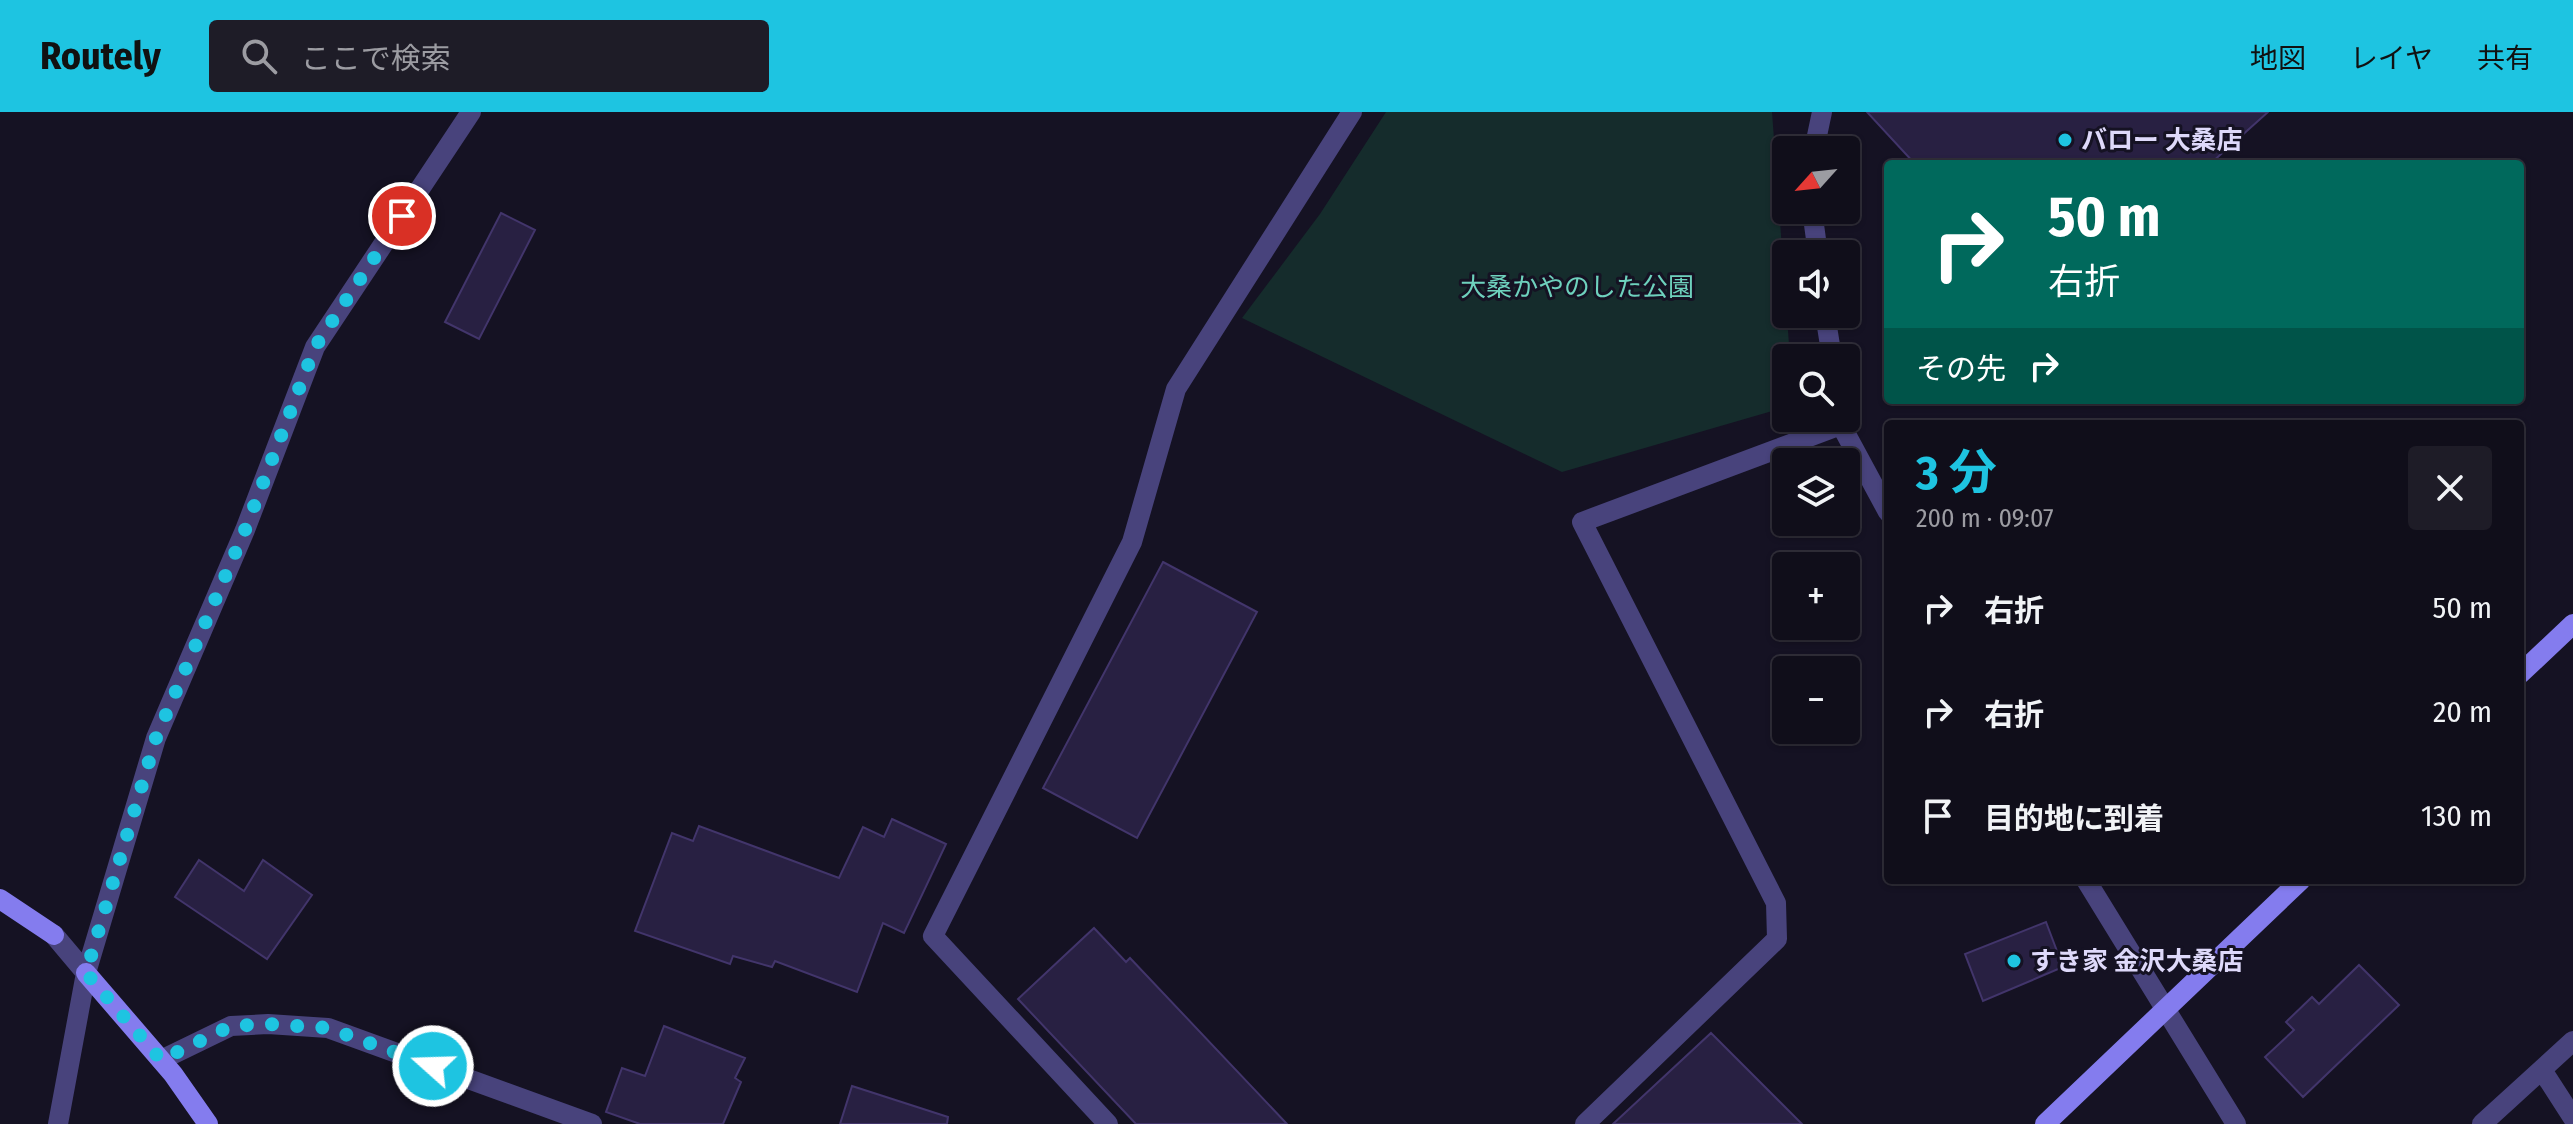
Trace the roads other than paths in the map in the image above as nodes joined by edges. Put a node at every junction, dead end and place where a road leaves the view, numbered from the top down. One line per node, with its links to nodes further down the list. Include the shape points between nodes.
1 (471, 112): 13 (street, via 315,347 245,530 156,738)
2 (1352, 112): 22 (street, via 1176,389 1132,542 933,936)
3 (1822, 112): 4 (street)
4 (1817, 136)
5 (1812, 432): 23 (street, via 1582,522 1776,903 1777,939)
6 (1846, 432): 7 (street)
7 (1884, 504)
8 (2573, 624): 9 (street)
9 (2524, 670)
10 (2088, 884): 14 (street)
11 (2297, 884): 14 (street)
12 (0, 899): 13 (street, via 54,935)
13 (86, 973): 16 (street); 19 (street)
14 (2165, 1008): 24 (street); 25 (street)
15 (2573, 1041): 17 (street)
16 (161, 1060): 20 (street); 21 (street, via 231,1026 328,1028)
17 (2542, 1070): 18 (street); 26 (street)
18 (2573, 1118)
19 (58, 1124)
20 (208, 1124)
21 (592, 1124)
22 (1108, 1124)
23 (1585, 1124)
24 (2045, 1124)
25 (2236, 1124)
26 (2482, 1124)

